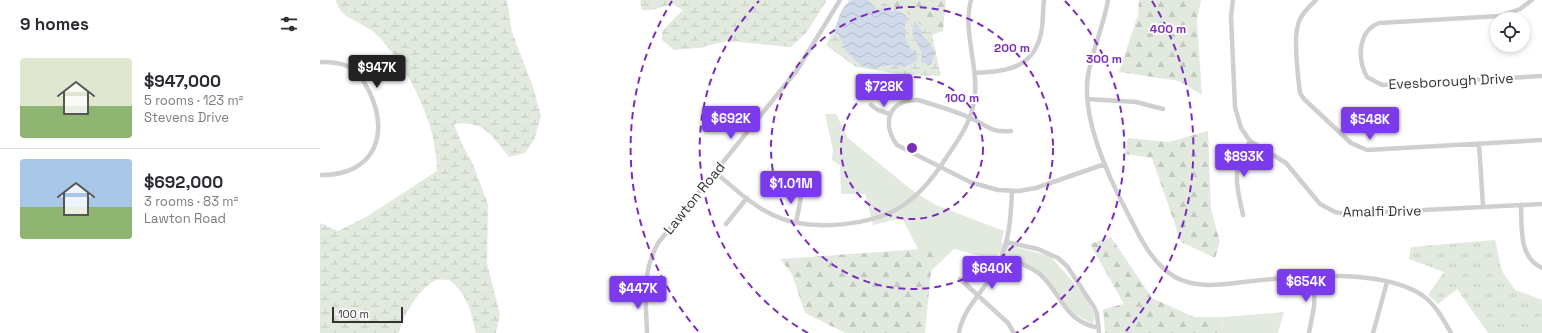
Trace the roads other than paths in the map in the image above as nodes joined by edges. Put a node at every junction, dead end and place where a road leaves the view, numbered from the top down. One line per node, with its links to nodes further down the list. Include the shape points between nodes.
1 (840, 0): 22 (street, Lawton Road, via 797,70)
2 (972, 0): 9 (street, via 970,26)
3 (1044, 0): 9 (street, via 1040,40 1031,56 1023,64 1012,69)
4 (1108, 0): 11 (street, via 1105,19 1089,70)
5 (1233, 0): 18 (street, Amalfi Drive, via 1231,16 1235,106 1241,128)
6 (1316, 0): 19 (street, via 1301,18 1296,36 1300,93 1351,143 1367,150)
7 (1532, 0): 10 (street, Evesborough Drive, via 1520,9 1500,16 1379,23 1364,36 1361,61 1367,77 1382,85)
8 (320, 62): 23 (street, via 347,65 354,70 372,97 379,125 375,145 362,164 341,174)
9 (975, 73): 15 (street, via 976,90)
10 (1542, 76)
11 (1088, 99): 13 (street, via 1136,102); 20 (street, via 1093,128)
12 (871, 105): 14 (street)
13 (1163, 109)
14 (890, 114): 15 (street, via 903,102 918,100); 21 (street, via 889,129 897,145)
15 (970, 117): 16 (street, via 1000,132); 21 (street, via 964,131)
16 (1011, 130)
17 (1542, 140): 19 (street)
18 (1250, 141): 29 (street, Amalfi Drive, via 1286,163 1320,204 1335,212 1364,213); 30 (street, via 1236,168)
19 (1479, 144): 29 (street)
20 (1105, 164): 25 (street, via 1036,188); 36 (street, via 1137,231 1163,269 1174,276 1187,282 1208,285)
21 (940, 167): 25 (street, via 978,185); 31 (street, via 918,196 892,213 856,224)
22 (715, 172): 26 (street); 42 (street, Lawton Road, via 664,234 650,258 645,287)
23 (320, 175)
24 (802, 191): 31 (street)
25 (1012, 191): 33 (street, via 1011,217)
26 (747, 198): 31 (street, via 772,215); 32 (street)
27 (1542, 204): 28 (street, Amalfi Drive)
28 (1521, 205): 29 (street, Amalfi Drive); 35 (street, via 1524,246 1530,259)
29 (1483, 206)
30 (1243, 215)
31 (796, 223)
32 (726, 224)
33 (1006, 242): 34 (street); 40 (street, via 1038,249 1058,258 1067,266 1094,307)
34 (1002, 256): 39 (street); 40 (street, via 1040,274 1074,317)
35 (1542, 268)
36 (1315, 276): 38 (street, via 1347,276); 45 (street, via 1314,306)
37 (960, 279): 39 (street)
38 (1387, 282): 41 (street, via 1422,295 1438,310); 46 (street)
39 (978, 296): 43 (street, via 963,320); 44 (street, via 1008,323)
40 (1099, 331)
41 (1449, 332)
42 (647, 333)
43 (959, 333)
44 (1014, 333)
45 (1309, 333)
46 (1373, 333)

